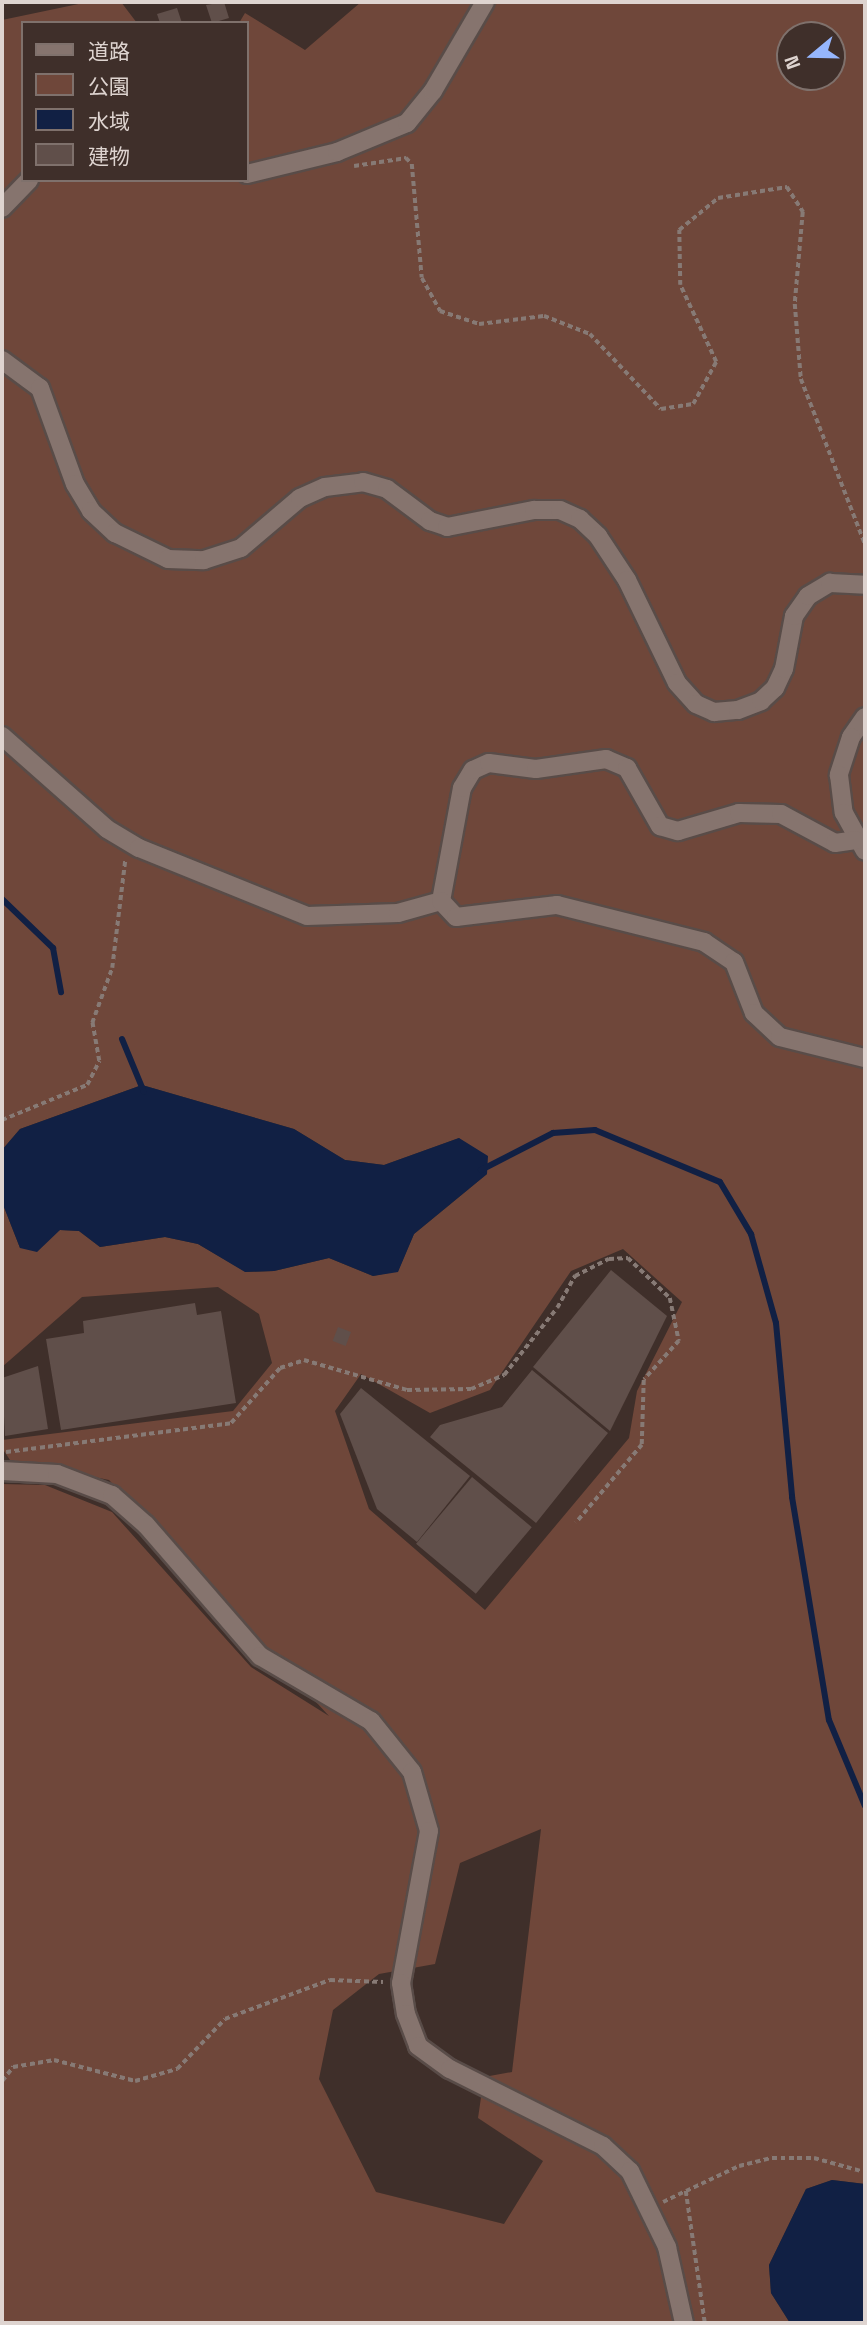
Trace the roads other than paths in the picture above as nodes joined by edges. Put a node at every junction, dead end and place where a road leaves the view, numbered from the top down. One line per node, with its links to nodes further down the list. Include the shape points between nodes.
1 (485, 2): 2 (street, via 433,91 407,123 337,152)
2 (248, 174)
3 (27, 182): 4 (street)
4 (2, 208)
5 (2, 359): 6 (street, via 40,388 75,484 91,511 115,533 168,559 204,560 241,548 300,498 325,487 363,482 387,489 430,521 447,527 534,510 560,510 580,519 626,580 677,683 696,704 714,712 738,710 761,701 775,688 784,669 794,616 808,596 830,583)
6 (865, 585)
7 (865, 717): 9 (street, via 851,737 839,775 844,813)
8 (2, 736): 10 (street, via 107,829 139,848 307,916 398,913)
9 (860, 845): 10 (street, via 835,842 781,814 739,813 678,831 660,826 626,768 606,759 536,769 489,763 473,770 462,788)
10 (441, 901): 11 (street, via 456,917 557,905 704,942 734,962 754,1013 780,1037)
11 (865, 1058)
12 (2, 1471): 13 (street, via 57,1474 112,1495 146,1525 260,1656 371,1721 412,1772 429,1831 401,1983 418,2046 450,2069 603,2146 630,2171 667,2247)
13 (684, 2323)

